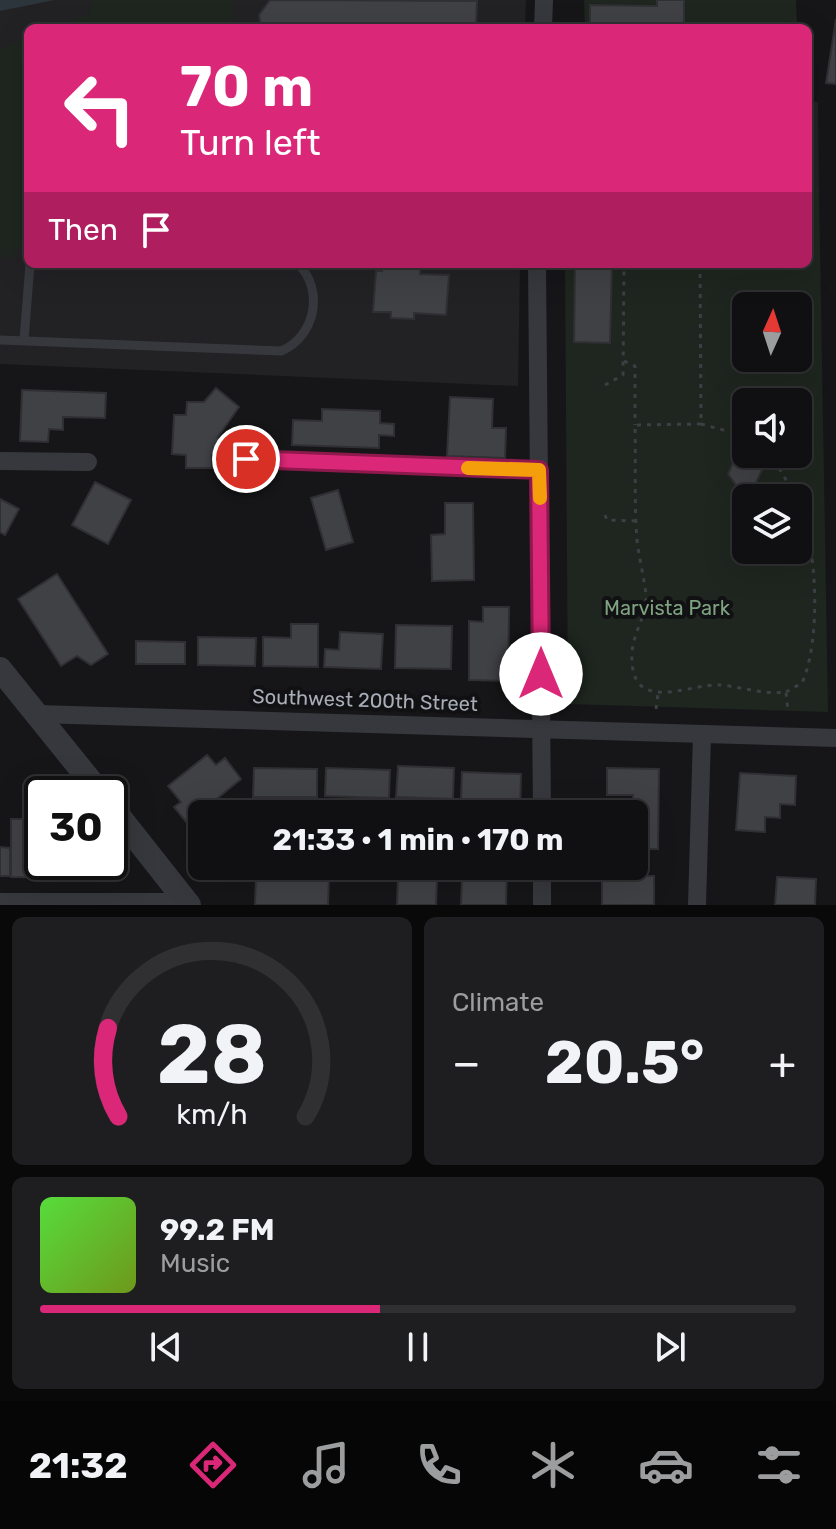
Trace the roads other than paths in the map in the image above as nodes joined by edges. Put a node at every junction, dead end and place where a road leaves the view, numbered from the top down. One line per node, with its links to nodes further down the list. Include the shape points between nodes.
1 (544, 0): 2 (street)
2 (543, 24)
3 (29, 268): 7 (lane)
4 (301, 268): 7 (lane, via 313,284 309,327 281,351)
5 (537, 268): 11 (street)
6 (0, 340): 7 (lane)
7 (24, 340)
8 (246, 459): 11 (street)
9 (0, 461): 10 (street)
10 (88, 462)
11 (539, 470): 14 (street)
12 (0, 669): 13 (street)
13 (38, 714): 14 (street, Southwest 200th Street); 17 (street)
14 (542, 727): 15 (street, Southwest 200th Street); 18 (street)
15 (702, 735): 16 (street, Southwest 200th Street); 24 (street)
16 (836, 738)
17 (87, 776)
18 (542, 800)
19 (128, 828): 22 (street)
20 (542, 880): 23 (street)
21 (0, 902): 22 (street)
22 (188, 903)
23 (542, 905)
24 (697, 905)

